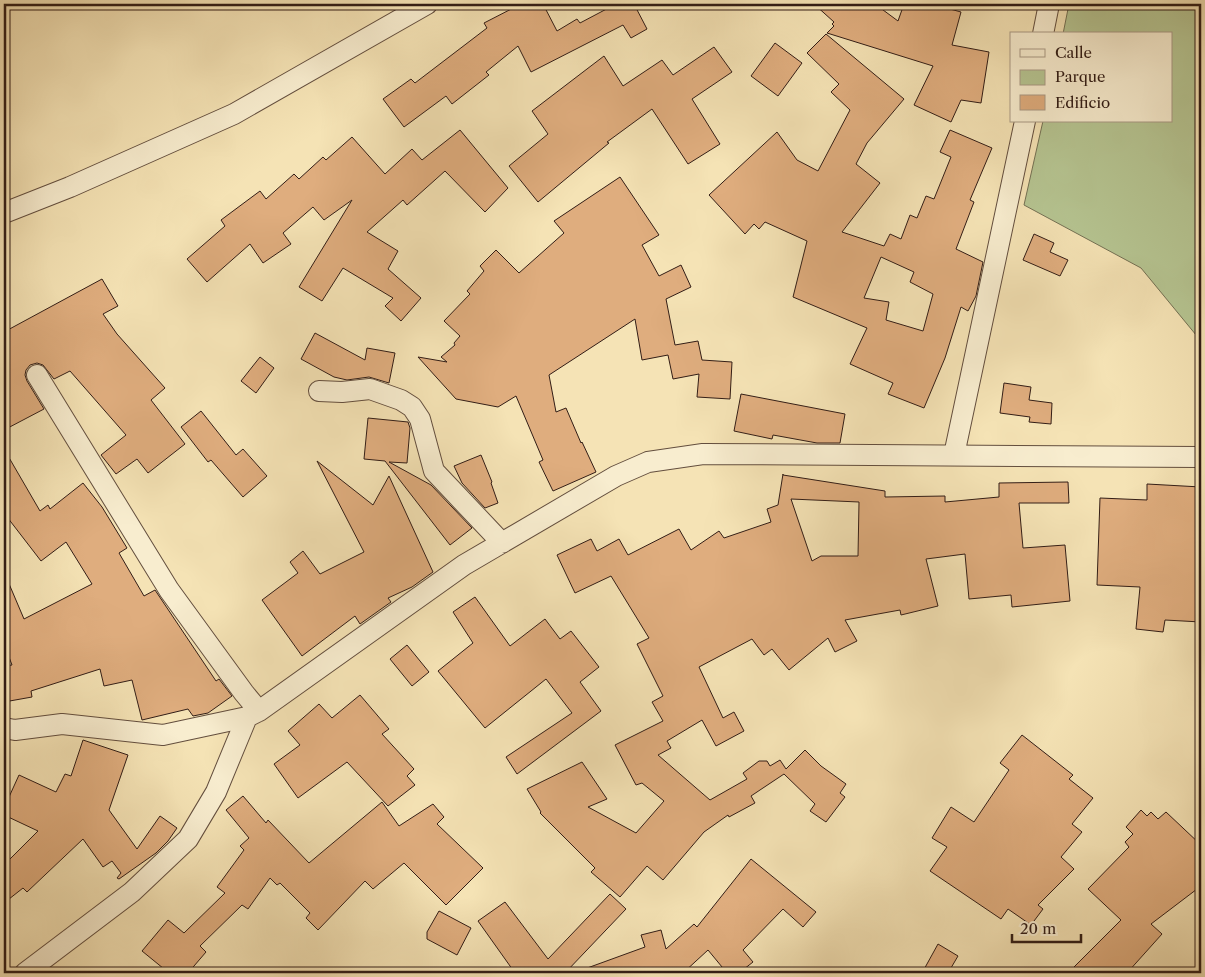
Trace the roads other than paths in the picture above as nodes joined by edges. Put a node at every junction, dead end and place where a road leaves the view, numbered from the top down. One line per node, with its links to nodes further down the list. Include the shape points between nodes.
1 (427, 4): 5 (street, via 234,114)
2 (1049, 4): 3 (street)
3 (1043, 32)
4 (1025, 122): 8 (street)
5 (4, 213)
6 (36, 375): 11 (street, via 169,590 244,693)
7 (319, 391): 10 (street, via 370,389 412,407 420,419 434,471)
8 (954, 455): 9 (street); 10 (street, via 703,454 648,462 616,476)
9 (1201, 457)
10 (502, 543): 11 (street, via 464,565)
11 (253, 714): 12 (street, via 163,734 62,724 15,730); 13 (street, via 216,792 188,839 132,892)
12 (4, 728)
13 (25, 973)

